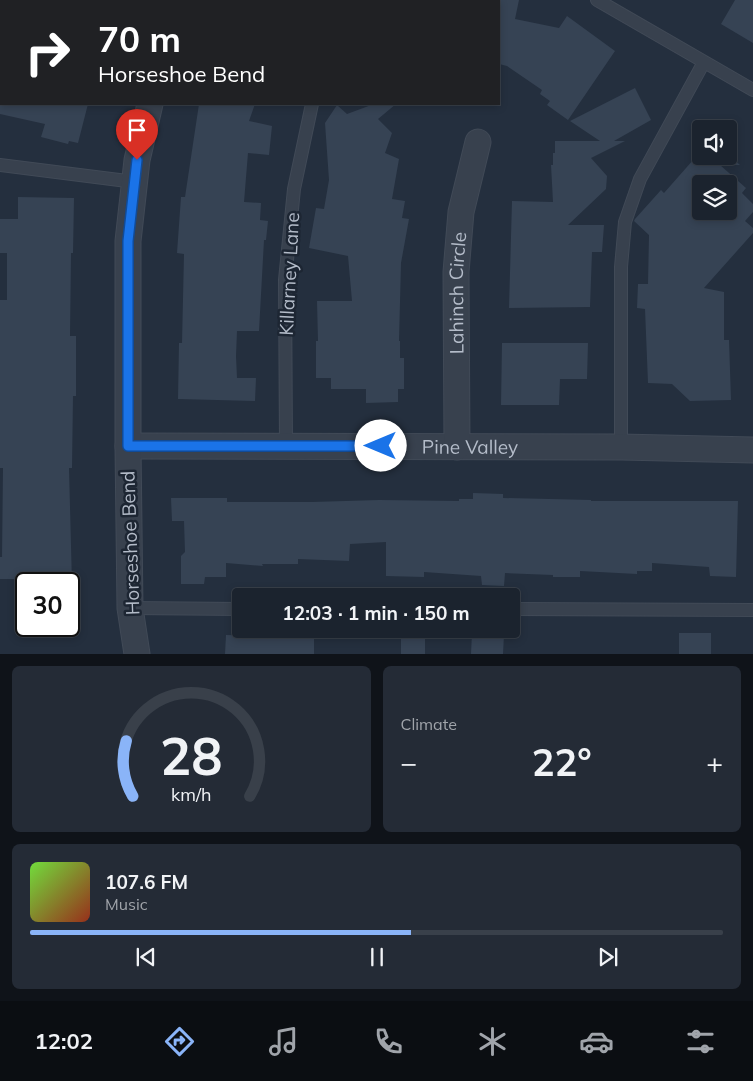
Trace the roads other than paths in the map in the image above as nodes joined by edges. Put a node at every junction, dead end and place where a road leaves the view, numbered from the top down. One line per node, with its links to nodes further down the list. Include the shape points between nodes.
1 (597, 0): 2 (lane)
2 (704, 62): 3 (lane); 12 (lane, via 640,179 625,222 621,267)
3 (753, 90)
4 (150, 105): 8 (street, Horseshoe Bend)
5 (312, 105): 10 (lane, Killarney Lane, via 294,189 285,280)
6 (478, 142): 11 (street, Lahinch Circle, via 460,212 456,272)
7 (0, 166): 8 (lane)
8 (135, 182): 9 (street, Horseshoe Bend, via 128,241)
9 (128, 446): 10 (street, Pine Valley); 14 (street, Horseshoe Bend)
10 (286, 446): 11 (street, Pine Valley)
11 (457, 447): 12 (street, Pine Valley)
12 (621, 447): 13 (street, Pine Valley)
13 (753, 450)
14 (130, 608): 15 (lane); 18 (street, Horseshoe Bend)
15 (232, 608)
16 (520, 609): 17 (lane)
17 (753, 610)
18 (137, 654)

